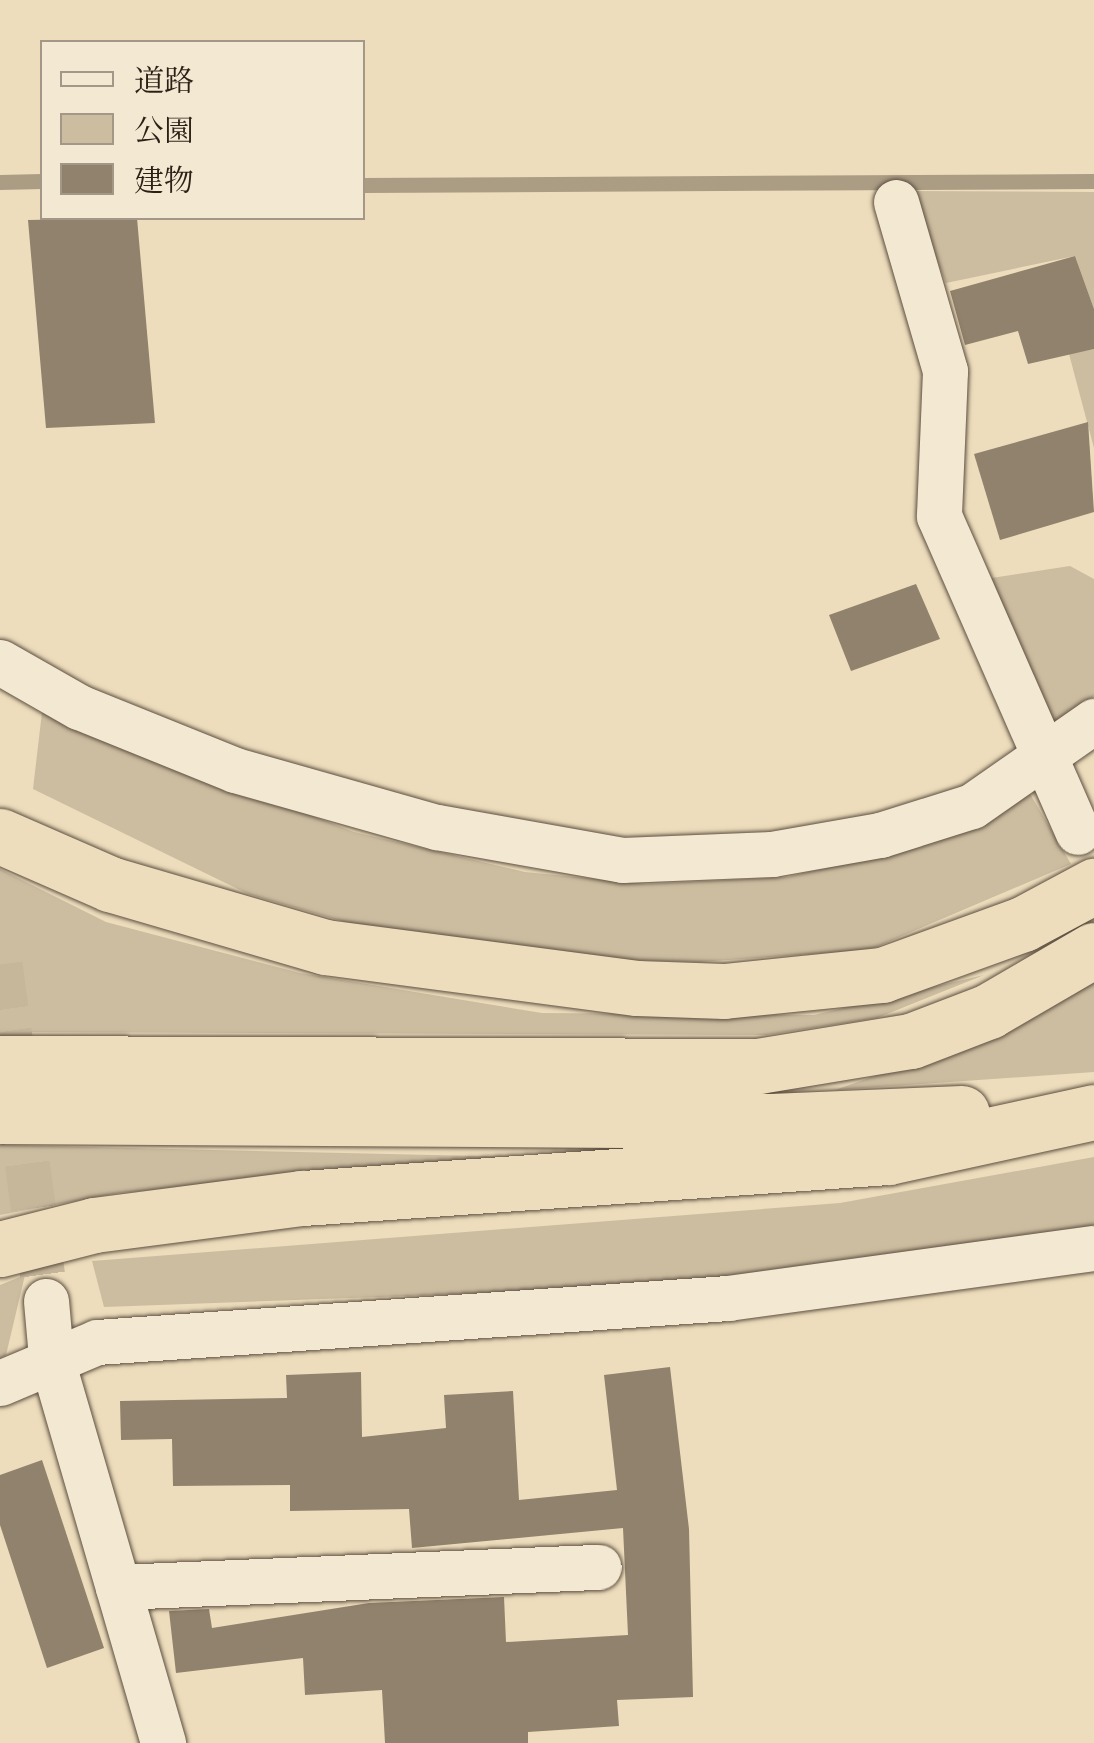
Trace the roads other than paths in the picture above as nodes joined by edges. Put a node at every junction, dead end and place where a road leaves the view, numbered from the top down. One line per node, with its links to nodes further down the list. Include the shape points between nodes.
1 (896, 202): 4 (street, via 945,371 939,516)
2 (0, 662): 4 (street, via 78,707 235,770 437,827 622,860 772,854 880,835 972,806)
3 (1094, 721): 4 (street)
4 (1041, 762): 5 (street)
5 (1078, 832)
6 (0, 836): 7 (highway, via 110,884 324,947 637,988 740,990 882,976 1023,924)
7 (1094, 886)
8 (1094, 950): 9 (highway, via 989,1011 911,1041 758,1066)
9 (0, 1063)
10 (1094, 1096): 12 (highway, via 789,1121)
11 (1094, 1112): 14 (highway, via 888,1157 303,1198 94,1225)
12 (0, 1116)
13 (1094, 1248): 16 (street, via 728,1298 300,1324 98,1342)
14 (0, 1249)
15 (46, 1301): 16 (street)
16 (51, 1357): 17 (street); 19 (street)
17 (0, 1383)
18 (600, 1567): 19 (street)
19 (118, 1588): 20 (street)
20 (163, 1743)

